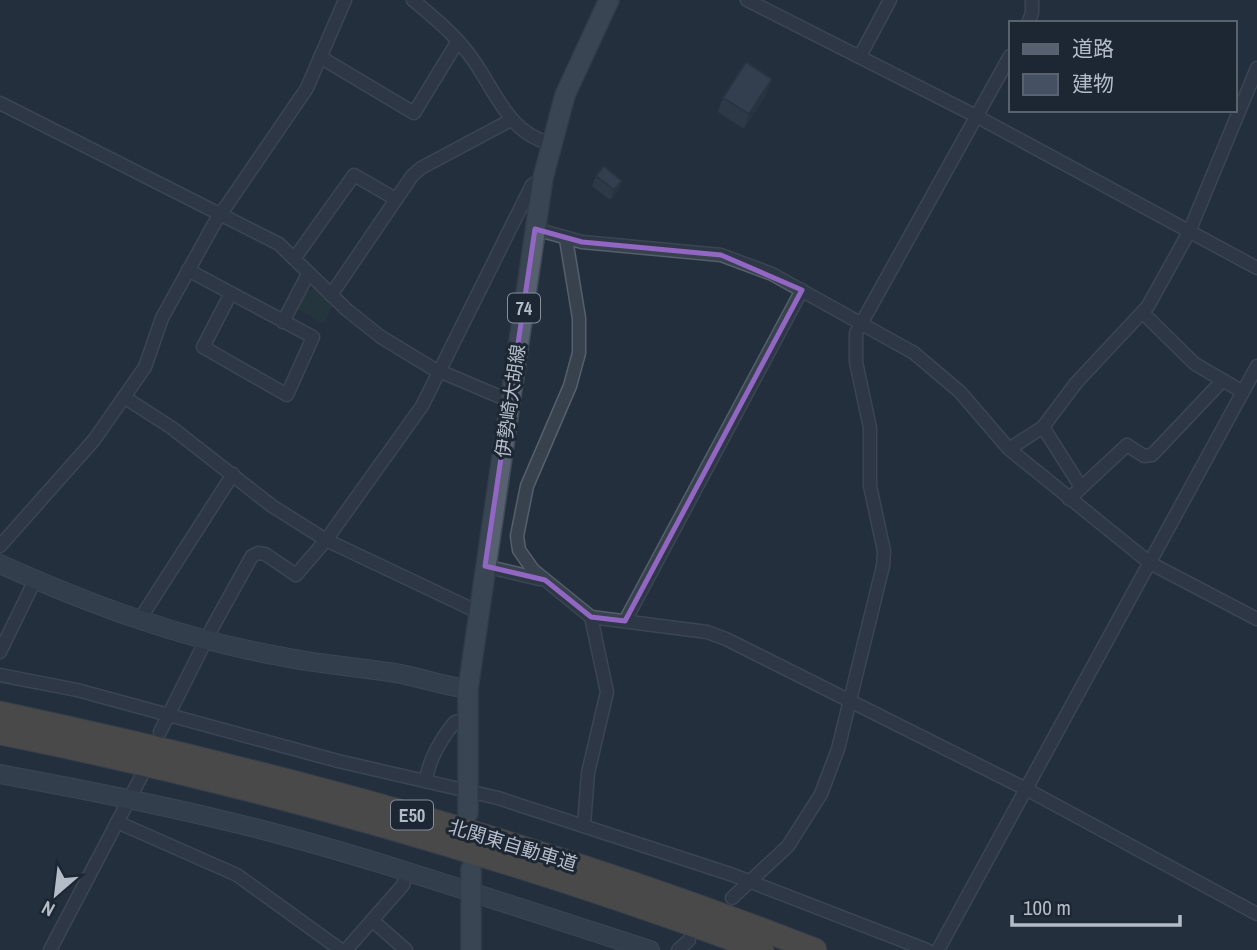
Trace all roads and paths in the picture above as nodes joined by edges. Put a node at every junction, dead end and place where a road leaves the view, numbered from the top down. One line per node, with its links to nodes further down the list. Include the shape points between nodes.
1 (345, 0): 10 (street)
2 (413, 0): 8 (street)
3 (609, 0): 16 (main road, 伊勢崎大胡線 / 74, via 565,96)
4 (747, 0): 9 (street)
5 (890, 0): 9 (street)
6 (1032, 0): 7 (street)
7 (1029, 21)
8 (458, 41): 10 (street, via 415,113); 15 (street)
9 (860, 56): 14 (street)
10 (320, 57): 19 (street, via 307,88)
11 (1009, 58): 14 (street)
12 (1257, 68): 21 (street)
13 (0, 103): 19 (street)
14 (976, 116): 21 (street); 32 (street)
15 (511, 120): 16 (street, via 540,141); 18 (street, via 421,168)
16 (551, 143): 17 (main road, 伊勢崎大胡線 / 74)
17 (543, 178): 20 (main road, 伊勢崎大胡線 / 74); 34 (street, via 532,185)
18 (394, 198): 23 (street, via 354,175); 29 (street)
19 (220, 216): 23 (street, via 279,244); 25 (street)
20 (536, 229): 22 (street); 38 (main road, 伊勢崎大胡線 / 74)
21 (1189, 232): 24 (street); 30 (street)
22 (566, 239): 27 (street, via 721,256 747,263); 50 (street, via 579,318 579,353 530,476 517,536 526,562)
23 (294, 259): 26 (street)
24 (1257, 268)
25 (188, 270): 28 (street); 37 (street, via 162,318 148,361)
26 (308, 274): 29 (street); 31 (street)
27 (802, 290): 32 (street); 55 (street)
28 (230, 295): 31 (street); 31 (street, via 204,347 287,395 313,337)
29 (331, 295): 34 (street, via 381,337)
30 (1143, 313): 35 (street, via 1195,364); 39 (street, via 1076,383)
31 (284, 322)
32 (861, 323): 40 (street, via 946,379); 60 (street, via 855,353 870,428 870,486 884,551)
33 (1257, 366): 36 (street)
34 (440, 372): 38 (street); 44 (street, via 422,406)
35 (1223, 380): 36 (street); 42 (street, via 1152,456 1127,445)
36 (1243, 392): 46 (street)
37 (124, 397): 41 (street); 45 (street, via 94,440)
38 (510, 401): 48 (main road, 伊勢崎大胡線 / 74)
39 (1043, 427): 40 (street); 42 (street)
40 (1009, 449): 43 (street)
41 (233, 474): 44 (street, via 272,506); 53 (street)
42 (1081, 487): 43 (street)
43 (1069, 499): 46 (street)
44 (327, 540): 51 (street); 56 (street, via 294,576 265,554 254,554)
45 (0, 547)
46 (1150, 563): 54 (street); 68 (street)
47 (0, 564): 49 (street)
48 (485, 566): 50 (street); 51 (main road, 伊勢崎大胡線 / 74)
49 (35, 580): 53 (street); 57 (street)
50 (545, 580): 52 (street)
51 (478, 612): 59 (main road, 伊勢崎大胡線 / 74)
52 (591, 617): 55 (street); 73 (street, via 607,692 588,773)
53 (139, 619): 56 (street)
54 (1257, 619)
55 (625, 621): 60 (street, via 716,635)
56 (208, 640): 59 (street); 61 (street)
57 (0, 652)
58 (0, 675): 61 (street, via 87,692)
59 (468, 689): 62 (main road, 伊勢崎大胡線 / 74)
60 (850, 699): 68 (street); 76 (street, via 833,764 810,814 788,846)
61 (167, 716): 64 (street); 67 (street)
62 (466, 719): 67 (street, via 455,722 446,735); 69 (main road, 伊勢崎大胡線 / 74)
63 (1, 728): 88 (highway, 北関東自動車道 / E50, via 366,821 564,881); 89 (highway, 北関東自動車道 / E50, via 215,761 370,802 569,862)
64 (160, 732)
65 (0, 774): 70 (street)
66 (141, 777): 70 (street)
67 (426, 781): 69 (street)
68 (1026, 789): 79 (street); 91 (street)
69 (466, 790): 71 (main road, 伊勢崎大胡線 / 74); 73 (street)
70 (130, 799): 72 (street); 75 (street, via 259,829)
71 (468, 813)
72 (117, 822): 82 (street); 83 (street, via 237,875)
73 (584, 825): 76 (street)
74 (471, 869): 77 (main road)
75 (407, 872): 77 (street); 80 (street, via 403,885)
76 (750, 881): 78 (street); 90 (street)
77 (471, 894): 85 (main road); 86 (street)
78 (732, 898)
79 (1257, 914)
80 (373, 920): 83 (street); 84 (street)
81 (689, 940): 87 (street)
82 (50, 950)
83 (344, 950)
84 (407, 950)
85 (471, 950)
86 (650, 950)
87 (678, 950)
88 (762, 950)
89 (815, 950)
90 (927, 950)
91 (938, 950)

